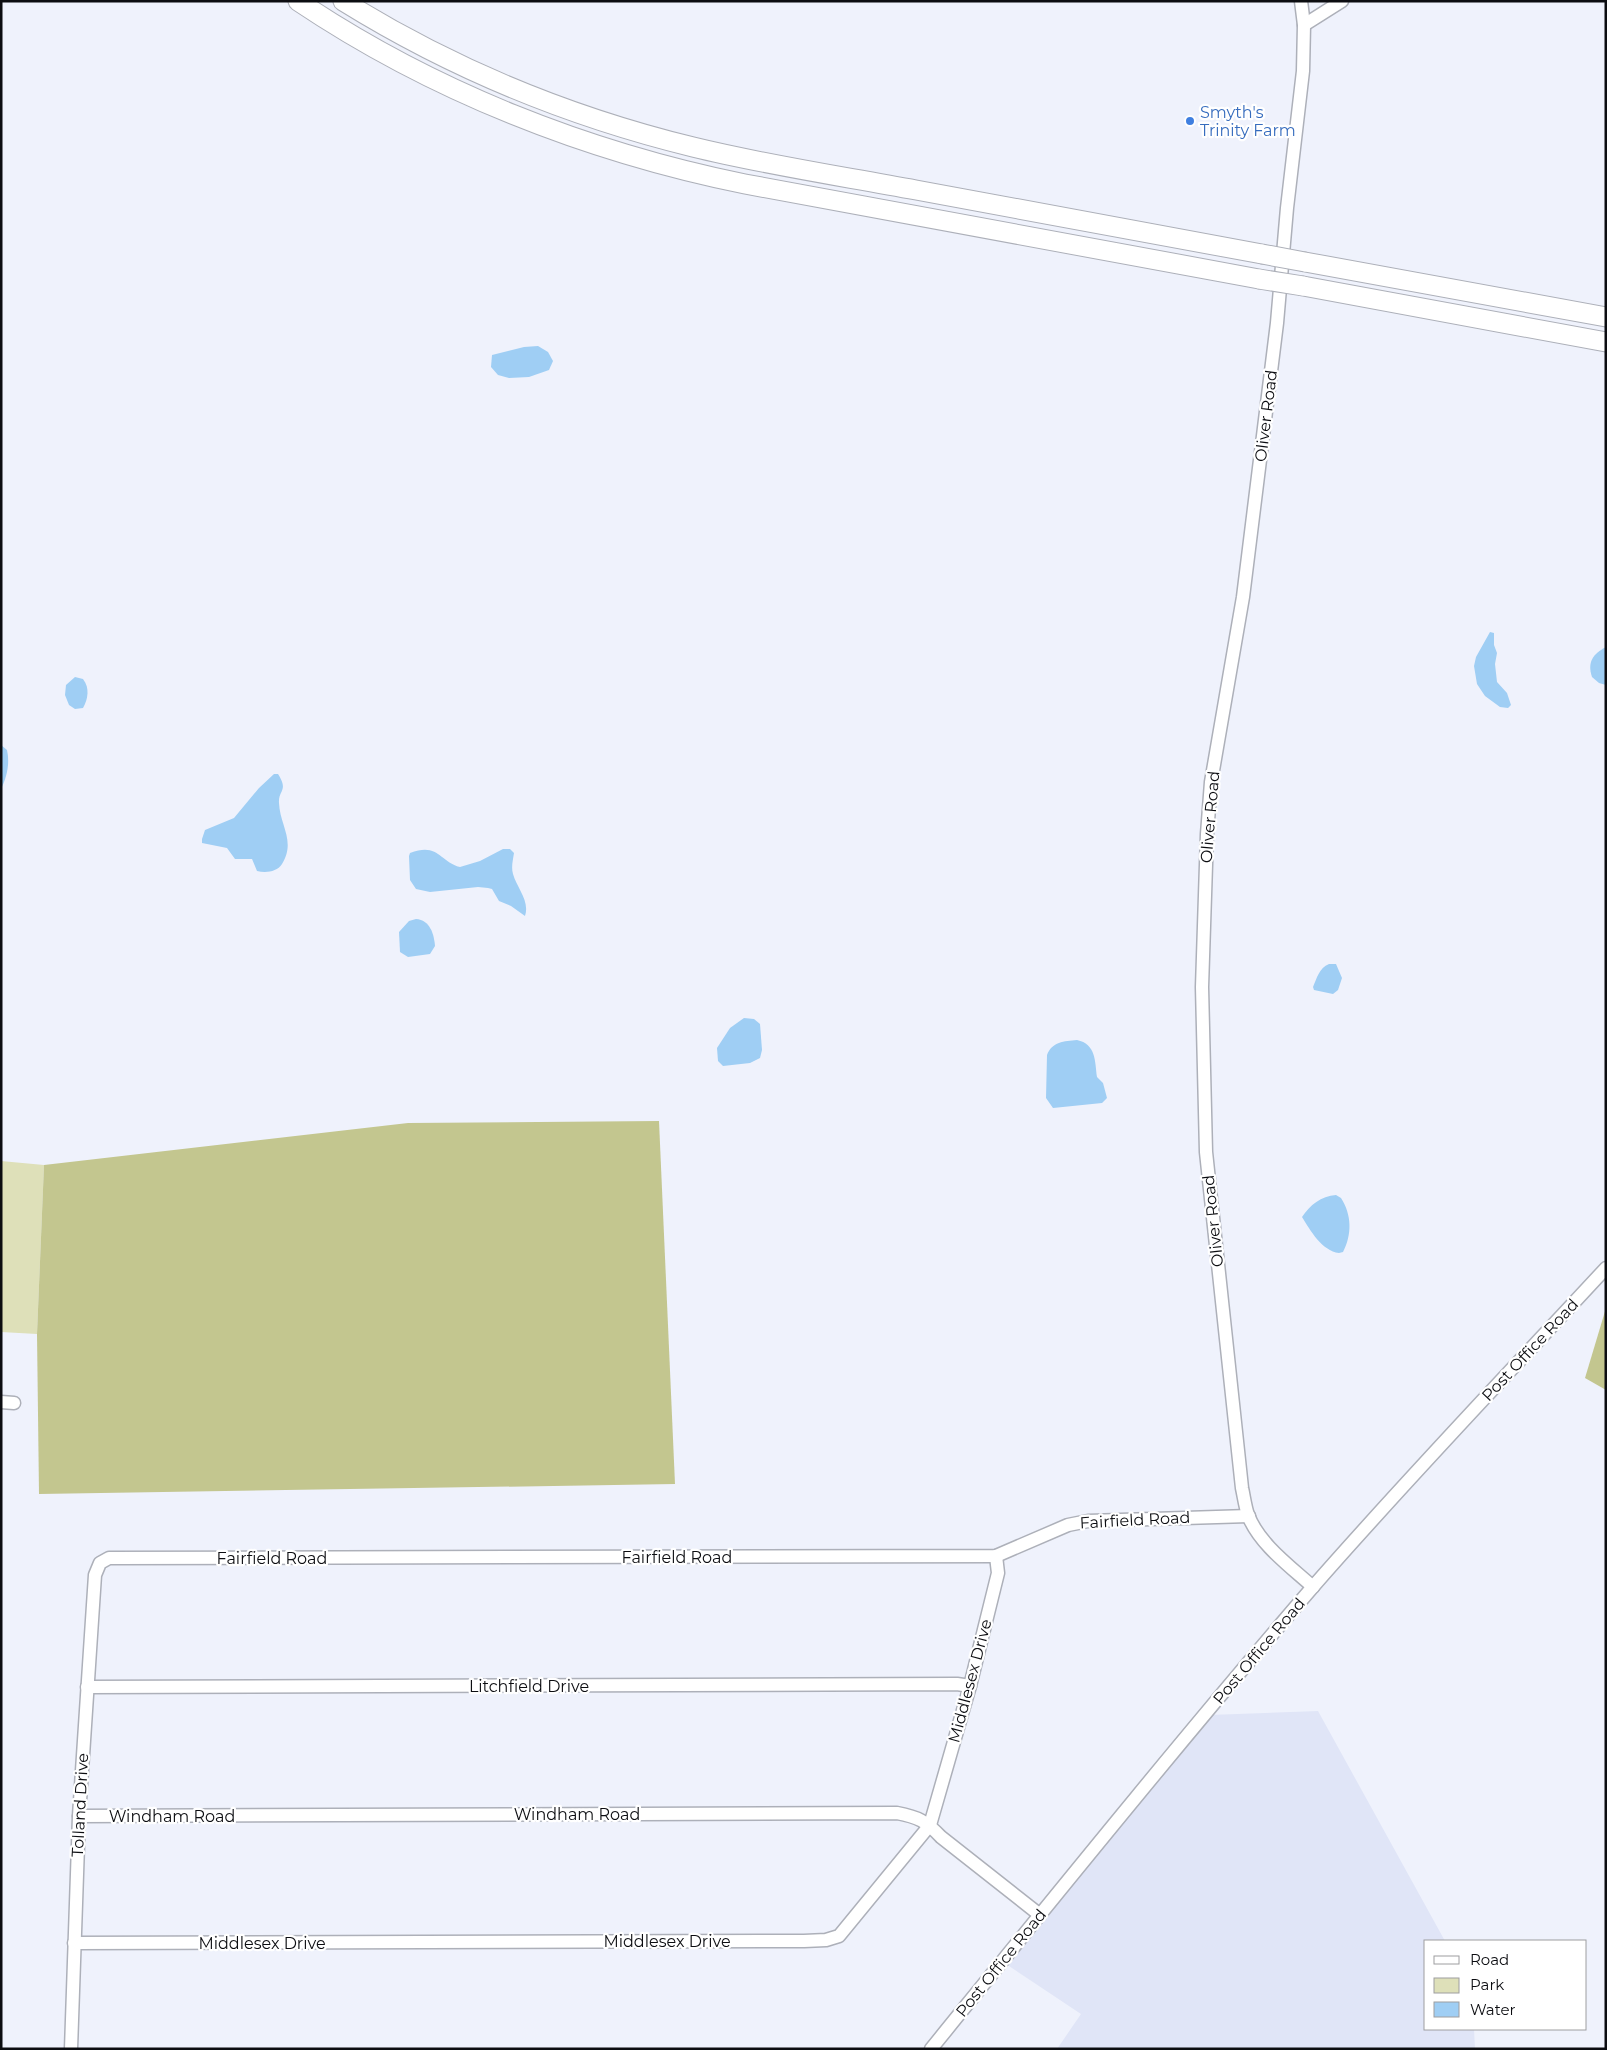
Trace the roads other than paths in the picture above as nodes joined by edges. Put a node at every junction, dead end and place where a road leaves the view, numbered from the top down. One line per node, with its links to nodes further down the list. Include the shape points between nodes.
1 (298, 1): 7 (highway, bridge, via 366,43 452,88 529,121 622,153 691,172)
2 (343, 1): 6 (highway, bridge, via 425,48 482,75 559,106 658,138 750,159)
3 (1301, 1): 5 (street, Oliver Road)
4 (1342, 1): 5 (street)
5 (1304, 25): 11 (street, Oliver Road, via 1304,71 1259,481 1211,782 1207,834 1202,987 1206,1152 1238,1464)
6 (1606, 317)
7 (1606, 342)
8 (1606, 1268): 14 (street, Post Office Road)
9 (1, 1402): 10 (street)
10 (14, 1403)
11 (1249, 1516): 12 (street, Fairfield Road, via 1088,1521 1068,1525); 14 (street, Oliver Road, via 1273,1550)
12 (996, 1556): 13 (street, Fairfield Road, via 110,1558); 15 (street, Middlesex Drive, via 998,1573)
13 (100, 1563): 16 (street, Tolland Drive, via 95,1575)
14 (1313, 1587): 19 (street, Post Office Road, via 1154,1774)
15 (970, 1686): 16 (street, Litchfield Drive); 18 (street, Middlesex Drive)
16 (87, 1687): 17 (street, Tolland Drive)
17 (79, 1816): 18 (street, Windham Road, via 897,1814 915,1816); 20 (street, Tolland Drive)
18 (930, 1824): 19 (street, Windham Road); 20 (street, Middlesex Drive, via 838,1936 826,1940)
19 (1040, 1915): 22 (street, Post Office Road)
20 (74, 1943): 21 (street, Tolland Drive)
21 (71, 2049)
22 (931, 2049)

